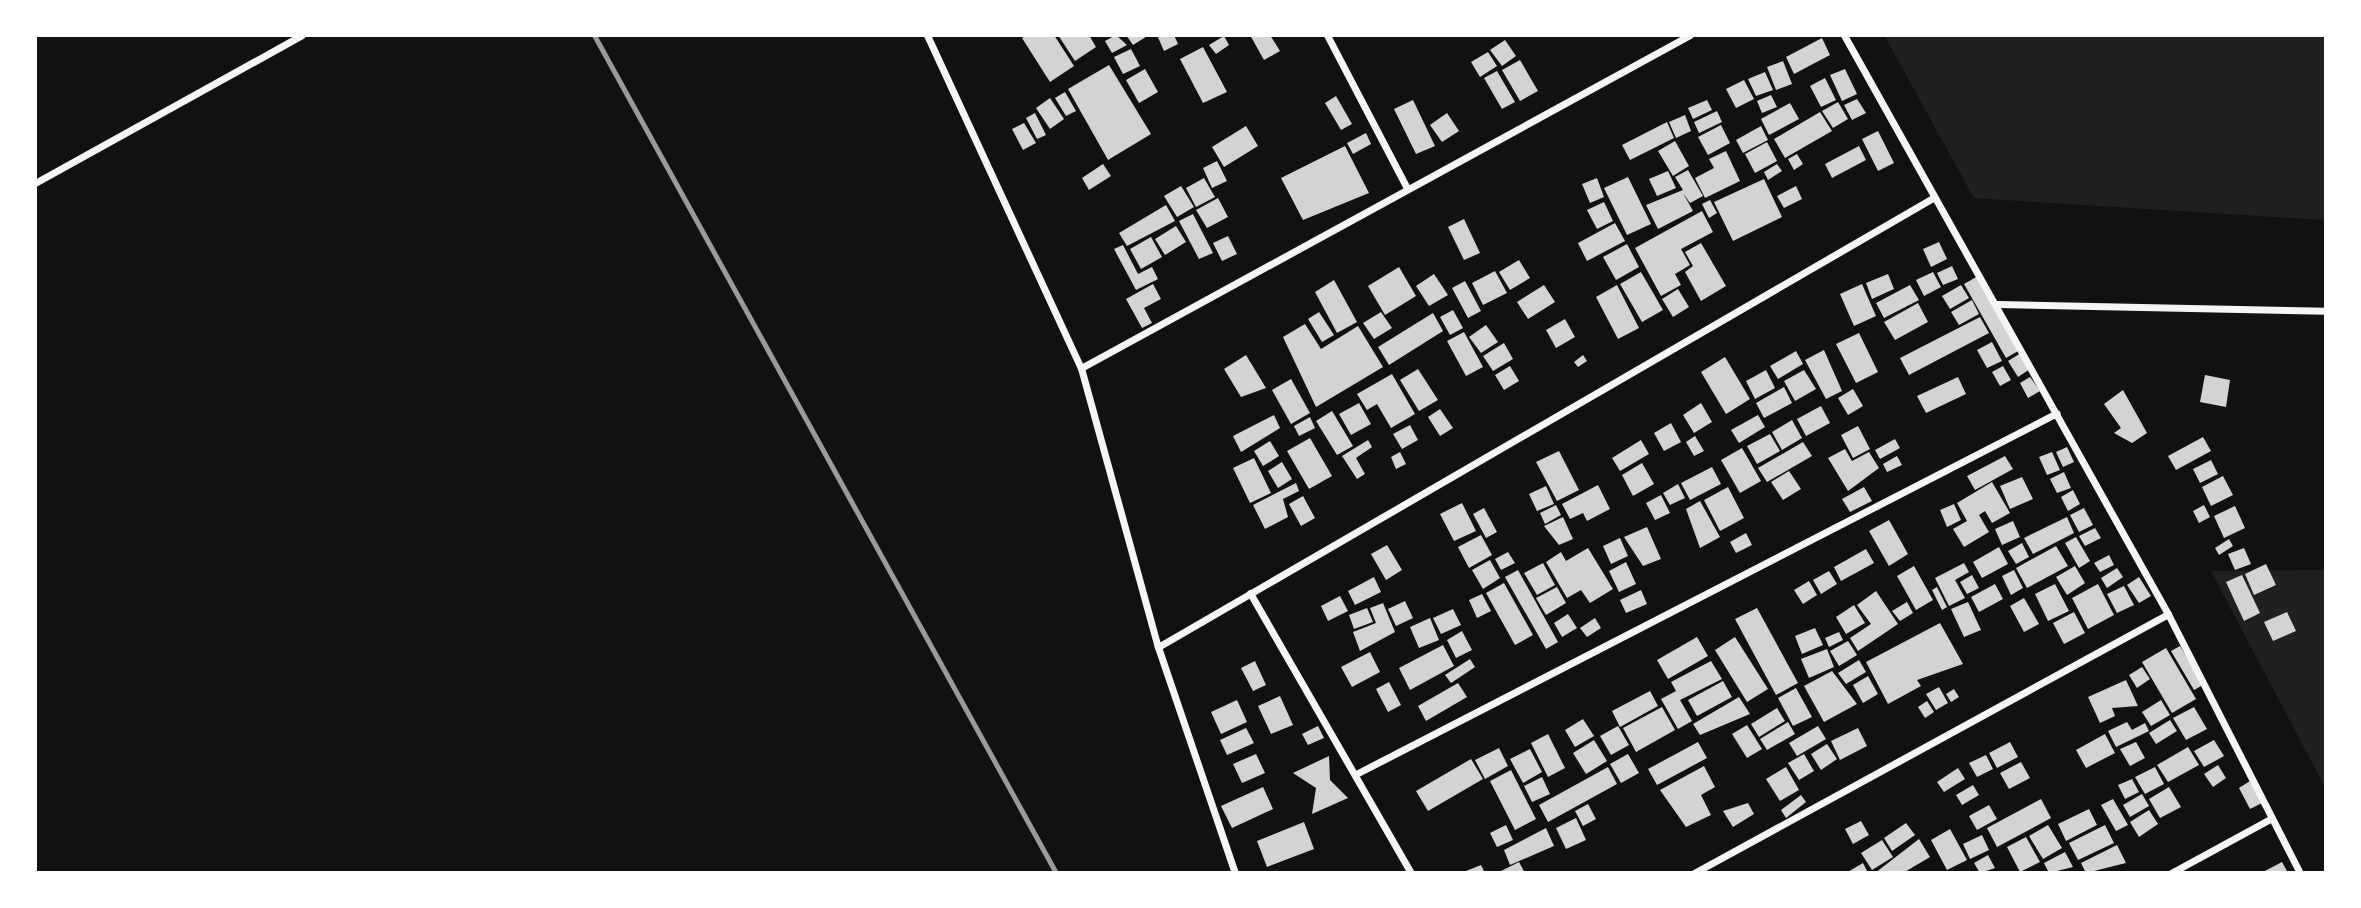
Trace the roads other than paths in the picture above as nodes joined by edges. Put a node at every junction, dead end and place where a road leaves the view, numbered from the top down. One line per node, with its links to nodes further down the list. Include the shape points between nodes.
1 (302, 35): 6 (street)
2 (927, 35): 11 (street)
3 (1327, 35): 7 (street)
4 (1690, 35): 7 (street)
5 (1844, 35): 8 (street)
6 (35, 183)
7 (1406, 188): 11 (street)
8 (1933, 198): 9 (street); 13 (street)
9 (1998, 304): 10 (street); 12 (street)
10 (2326, 311)
11 (1081, 368): 15 (street)
12 (2057, 413): 14 (street); 16 (street)
13 (1250, 593): 15 (street); 16 (street)
14 (2168, 614): 17 (street); 20 (street)
15 (1158, 647): 18 (street)
16 (1356, 774): 19 (street)
17 (2272, 818): 21 (street); 22 (street)
18 (1235, 873)
19 (1411, 873)
20 (1693, 873)
21 (2171, 873)
22 (2300, 873)

